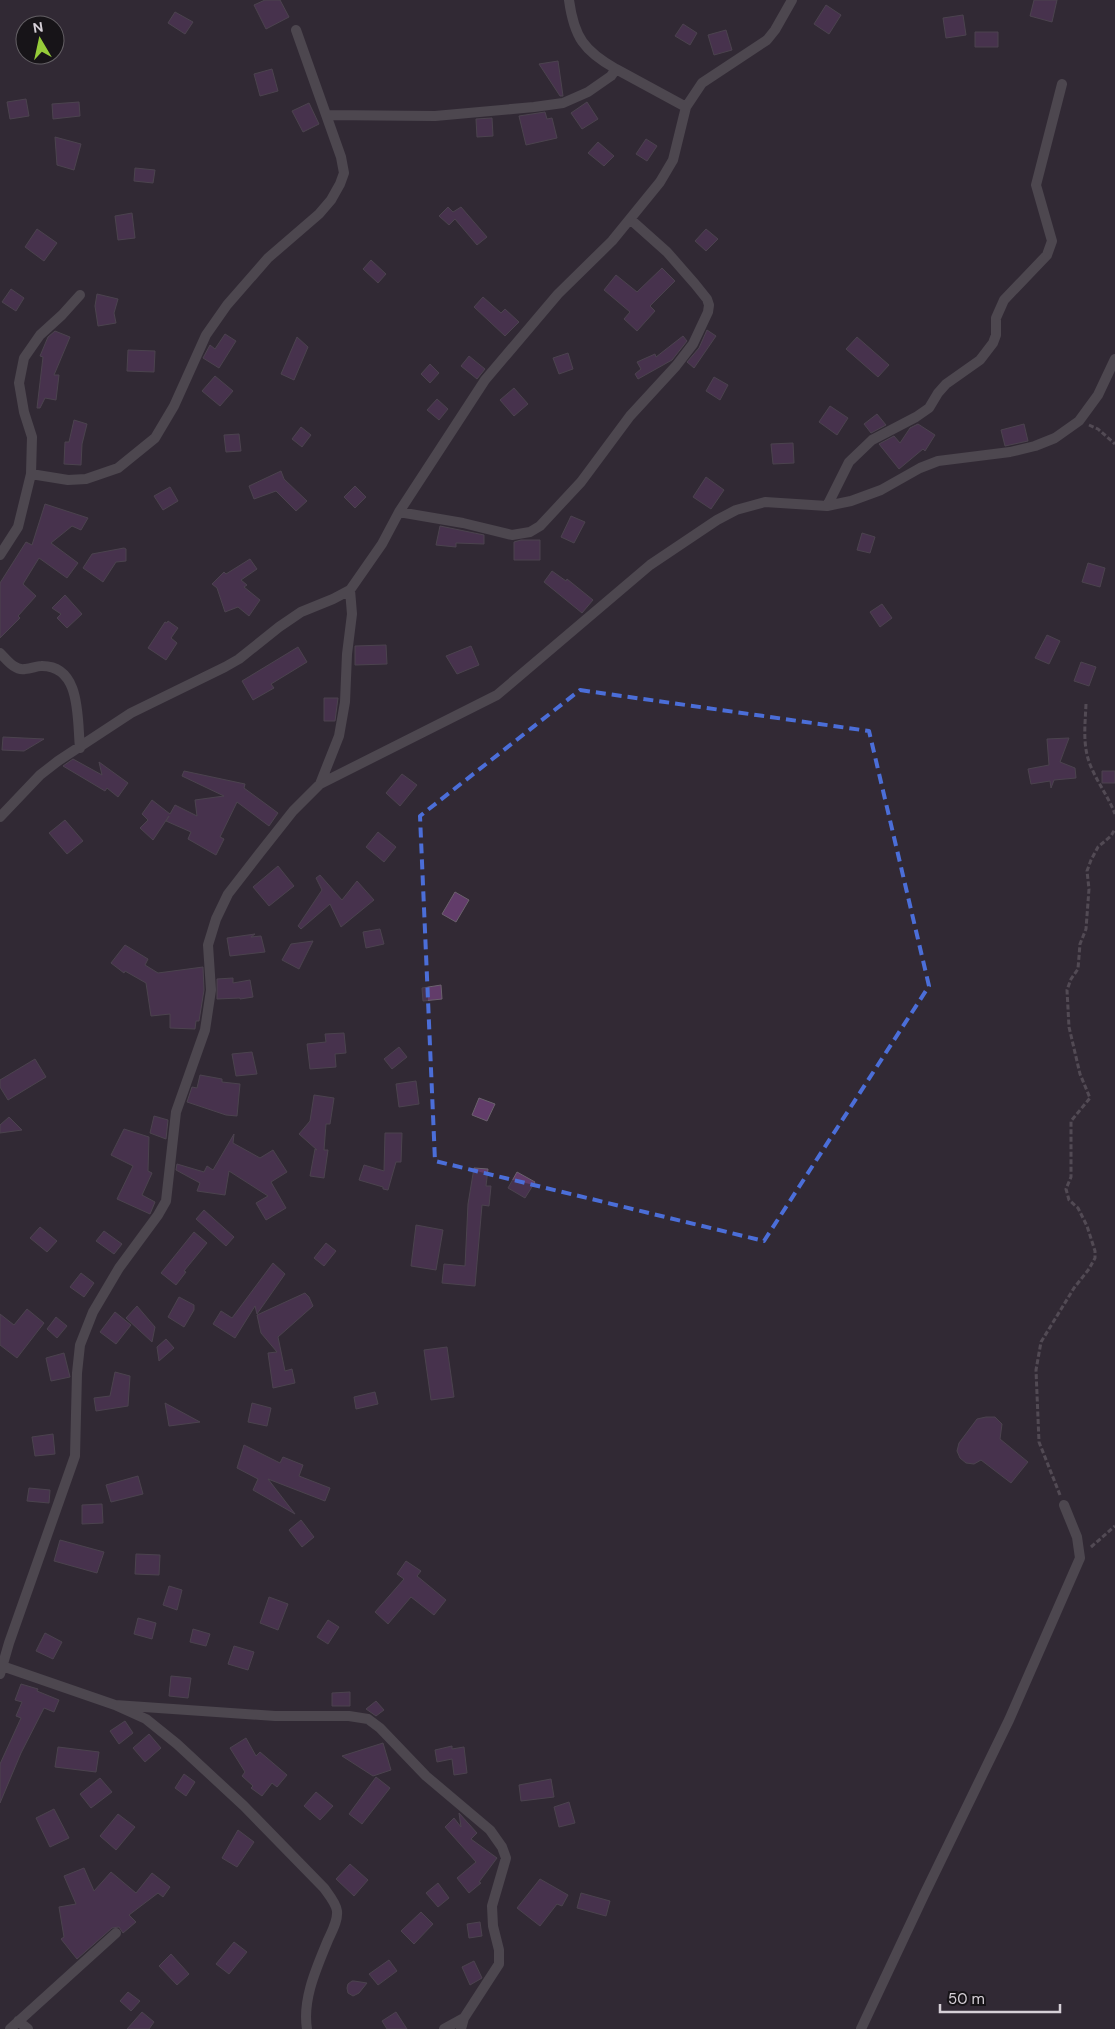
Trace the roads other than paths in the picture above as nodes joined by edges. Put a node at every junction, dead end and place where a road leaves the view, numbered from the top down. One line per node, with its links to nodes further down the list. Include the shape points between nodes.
1 (569, 0): 4 (street, via 576,31 587,49)
2 (792, 0): 6 (street, via 767,40 702,84)
3 (296, 30): 7 (street)
4 (616, 69): 6 (street); 7 (street, via 588,92 563,103 434,116)
5 (1062, 84): 12 (street, via 1036,185 1052,241 1047,255 1004,300 996,318 993,343 980,360 946,384 929,408 872,440 849,462)
6 (686, 107): 8 (street, via 673,160)
7 (326, 115): 11 (street, via 341,157 344,173 340,184 319,214 268,258 227,305 206,336 174,406 155,438 118,468 86,480)
8 (630, 220): 13 (street, via 558,294 485,380); 13 (street, via 667,252 709,305 693,344 676,366 630,416 581,482 540,526 530,532 512,535 463,522)
9 (80, 295): 11 (street, via 40,334 24,358 19,383 32,437)
10 (1115, 359): 12 (street, via 1098,395 1079,420 1055,438 1010,452 938,461 882,490)
11 (31, 474): 14 (street, via 18,526)
12 (827, 506): 18 (street, via 765,502 736,510 717,520 650,565 497,695)
13 (399, 512): 15 (street, via 382,544)
14 (0, 555)
15 (350, 590): 17 (street, via 301,612 238,659 132,713); 18 (street, via 352,614 340,736)
16 (0, 653): 17 (street, via 16,668 54,667 63,673 72,684)
17 (80, 748): 19 (street, via 40,775)
18 (320, 784): 21 (street, via 293,811 228,894 216,919 208,945 212,990 205,1030 176,1112 166,1201 115,1275 93,1312 80,1345 75,1456)
19 (0, 817)
20 (1064, 1505): 30 (street, via 1077,1537 1080,1558 1009,1720)
21 (1, 1670): 22 (street)
22 (115, 1705): 24 (street, via 275,1716 349,1716 368,1719 380,1728 426,1776 490,1830 506,1858 492,1906 500,1964); 27 (street, via 146,1719 177,1744 244,1806 333,1899 337,1919 308,2001)
23 (116, 1932): 25 (street)
24 (464, 2018): 28 (street); 29 (street)
25 (14, 2025): 26 (street)
26 (28, 2029)
27 (307, 2029)
28 (444, 2029)
29 (461, 2029)
30 (861, 2029)

